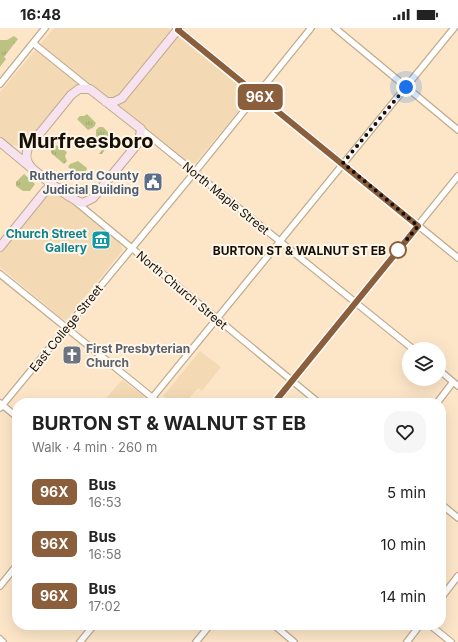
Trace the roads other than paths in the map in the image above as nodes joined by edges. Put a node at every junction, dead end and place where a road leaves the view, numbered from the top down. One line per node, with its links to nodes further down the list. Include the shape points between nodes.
1 (45, 28): 7 (street)
2 (311, 28): 11 (street, East College Street)
3 (335, 28): 9 (street)
4 (454, 28): 6 (street); 9 (street)
5 (178, 29): 11 (street); 12 (street)
6 (458, 29)
7 (33, 43): 8 (street); 10 (street)
8 (0, 84)
9 (406, 87): 16 (street); 18 (street)
10 (90, 89): 13 (street); 19 (street, via 83,88 74,92 28,148 26,156)
11 (258, 94): 18 (street); 20 (street, East College Street)
12 (122, 98): 13 (street); 14 (street)
13 (106, 102): 14 (street, North Maple Street)
14 (122, 115): 15 (street, North Maple Street)
15 (140, 129): 20 (street, North Maple Street); 25 (street, via 139,142 93,198 83,203)
16 (458, 130)
17 (0, 142): 19 (street)
18 (343, 163): 26 (street); 27 (street)
19 (32, 168): 22 (street)
20 (194, 173): 27 (street, North Maple Street); 29 (street, East College Street)
21 (458, 176): 26 (street)
22 (44, 177): 23 (street, North Church Street); 24 (street)
23 (59, 188): 24 (street); 25 (street, North Church Street)
24 (46, 190): 28 (street)
25 (74, 200): 29 (street, North Church Street)
26 (418, 226): 30 (street); 32 (street)
27 (280, 241): 32 (street, North Maple Street); 33 (street)
28 (0, 247)
29 (132, 248): 33 (street, North Church Street); 34 (street, East College Street)
30 (458, 258)
31 (0, 274): 34 (street)
32 (356, 303): 35 (street, North Maple Street); 37 (street)
33 (217, 319): 37 (street, North Church Street); 39 (street)
34 (65, 328): 39 (street); 43 (street, East College Street)
35 (404, 342)
36 (446, 376): 38 (street)
37 (292, 381): 40 (street); 41 (street, North Church Street)
38 (456, 384): 42 (street)
39 (152, 398)
40 (278, 398)
41 (313, 398)
42 (442, 398)
43 (1, 406): 44 (street)
44 (12, 414)
45 (446, 508): 46 (street)
46 (458, 518)
47 (12, 572): 49 (street)
48 (458, 576): 50 (street)
49 (0, 586)
50 (446, 592)
51 (90, 630): 58 (street)
52 (206, 630): 59 (street)
53 (280, 630): 60 (street)
54 (416, 630): 61 (street)
55 (436, 630): 62 (street)
56 (0, 639): 57 (street)
57 (3, 642)
58 (80, 642)
59 (196, 642)
60 (294, 642)
61 (407, 642)
62 (451, 642)

